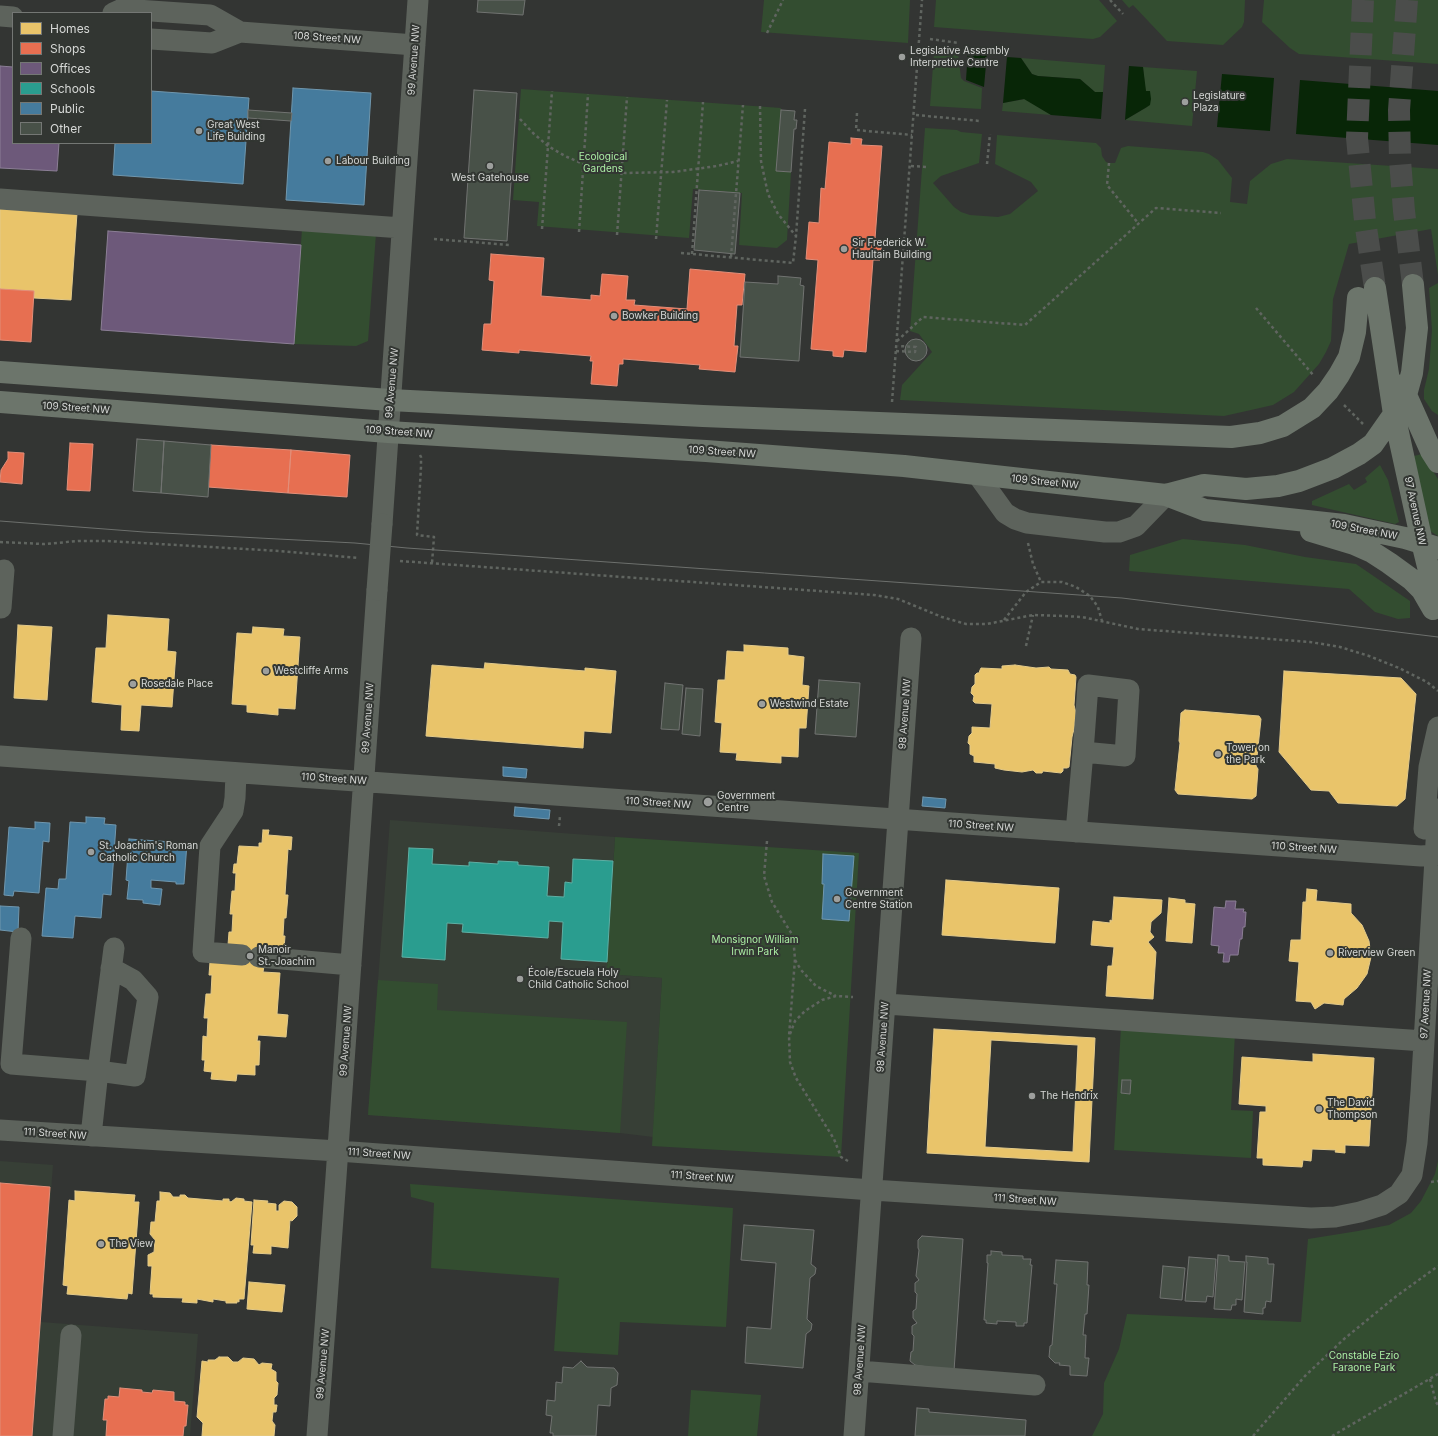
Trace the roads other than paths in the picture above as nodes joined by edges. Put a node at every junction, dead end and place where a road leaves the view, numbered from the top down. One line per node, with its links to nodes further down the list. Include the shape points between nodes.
1 (418, 0): 7 (street, 99 Avenue NW)
2 (115, 12): 5 (street, 108 Street NW, via 122,9 210,15)
3 (0, 16): 4 (street)
4 (12, 17)
5 (240, 32): 6 (street, 108 Street NW, via 212,43); 7 (street, 108 Street NW)
6 (152, 39)
7 (415, 45): 9 (street, 99 Avenue NW)
8 (0, 199): 9 (street)
9 (402, 228): 14 (street, 99 Avenue NW)
10 (1413, 286): 13 (main road, via 1416,345)
11 (1366, 293): 13 (main road); 14 (main road, via 1349,357 1339,376 1312,408 1283,426 1260,433 1231,437 703,416); 16 (main road, 97 Avenue NW)
12 (0, 372): 14 (main road)
13 (1406, 395): 16 (main road); 18 (main road)
14 (390, 400): 17 (street, 99 Avenue NW)
15 (0, 402): 17 (main road, 109 Street NW)
16 (1394, 414): 20 (main road, via 1372,444 1359,454 1333,468 1299,481 1246,489 1204,485); 22 (main road, 97 Avenue NW)
17 (388, 432): 19 (main road, 109 Street NW, via 706,451); 32 (street, 99 Avenue NW, bridge)
18 (1438, 462)
19 (977, 474): 20 (main road, 109 Street NW); 20 (street, via 1005,513 1027,523 1105,532 1119,532 1136,526)
20 (1166, 495): 21 (main road, 109 Street NW, via 1205,510)
21 (1260, 516): 22 (main road, 109 Street NW, via 1344,525); 26 (main road, via 1354,544 1372,552 1411,579 1422,590)
22 (1430, 545): 24 (main road, 97 Avenue NW)
23 (4, 570): 25 (street)
24 (1438, 607)
25 (0, 608)
26 (1438, 620)
27 (911, 638): 34 (street, 98 Avenue NW)
28 (1438, 727): 36 (street, 97 Avenue NW, via 1429,767)
29 (1083, 752): 35 (street)
30 (0, 756): 31 (street, 110 Street NW)
31 (236, 772): 32 (street, 110 Street NW); 38 (street, via 233,810 210,846 203,952)
32 (363, 781): 34 (street, 110 Street NW); 38 (street, 99 Avenue NW)
33 (1438, 809): 36 (street, 97 Avenue NW)
34 (898, 820): 35 (street, 110 Street NW); 39 (street, 98 Avenue NW)
35 (1076, 832): 36 (street, 110 Street NW)
36 (1428, 856): 40 (street, 97 Avenue NW)
37 (21, 938): 41 (street, via 11,1064)
38 (351, 965): 44 (street, 99 Avenue NW)
39 (886, 1004): 40 (street); 45 (street, 98 Avenue NW)
40 (1424, 1041): 46 (street, 97 Avenue NW, via 1417,1143 1412,1175)
41 (98, 1071): 41 (street, via 113,958 148,997 135,1076); 43 (street)
42 (0, 1130): 43 (street, 111 Street NW)
43 (91, 1136): 44 (street, 111 Street NW)
44 (338, 1151): 45 (street, 111 Street NW); 51 (street, 99 Avenue NW)
45 (872, 1190): 46 (street, 111 Street NW, via 1311,1218 1360,1212 1382,1205); 48 (street, 98 Avenue NW)
46 (1400, 1194)
47 (71, 1335): 50 (street)
48 (859, 1371): 49 (street); 52 (street, 98 Avenue NW)
49 (1035, 1385)
50 (64, 1436)
51 (317, 1436)
52 (854, 1436)

